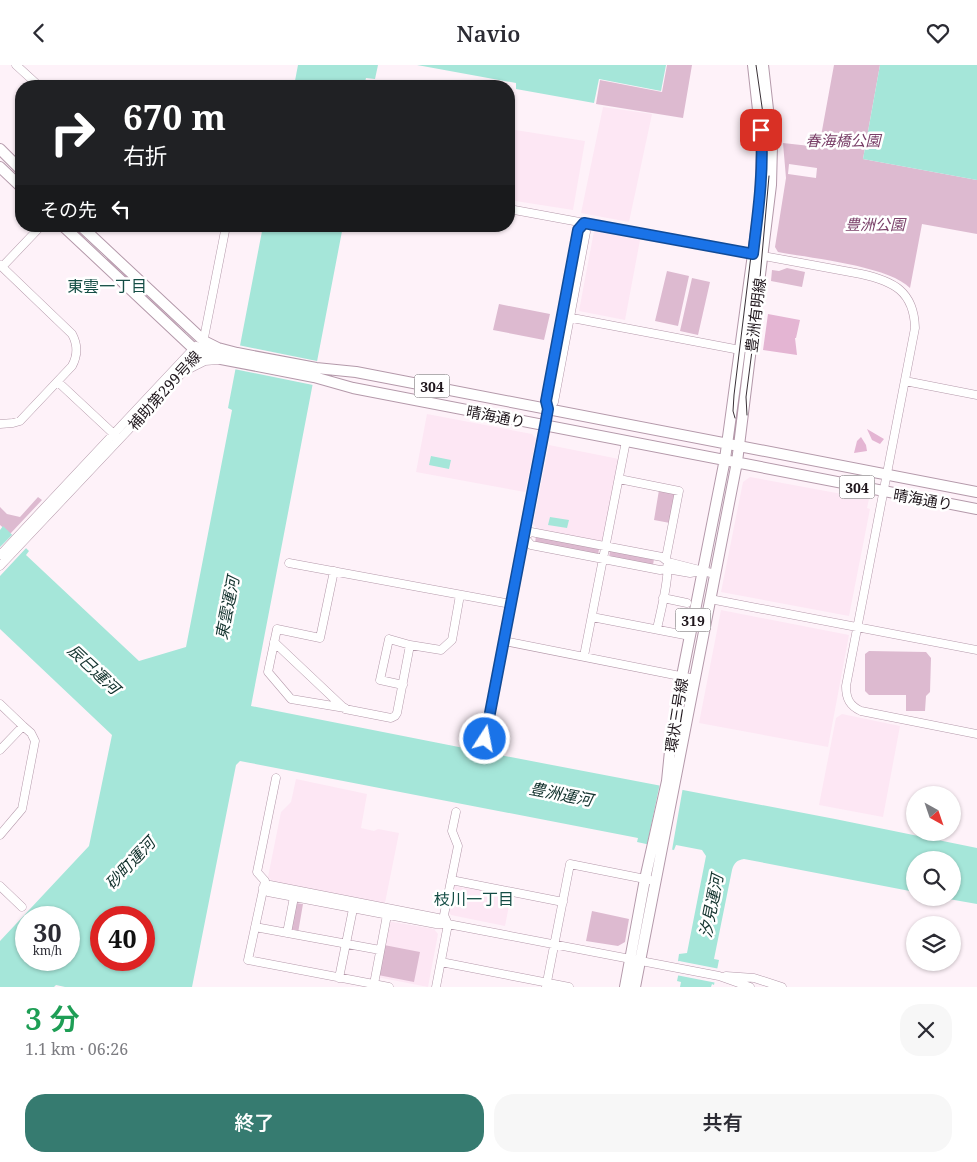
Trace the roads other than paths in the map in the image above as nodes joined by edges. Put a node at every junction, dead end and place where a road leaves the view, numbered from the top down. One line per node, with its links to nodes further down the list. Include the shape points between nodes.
1 (16, 65): 4 (street)
2 (753, 65): 15 (main road, 豊洲有明線, via 763,168)
3 (763, 65): 15 (main road, 豊洲有明線, via 772,163)
4 (32, 80)
5 (0, 149): 6 (main road)
6 (15, 164)
7 (0, 167): 8 (main road)
8 (15, 181)
9 (515, 210): 10 (street)
10 (584, 223): 15 (street); 17 (street, via 578,230)
11 (35, 232): 16 (street)
12 (69, 232): 19 (main road, 晴海通り / 304)
13 (87, 232): 18 (main road, 晴海通り / 304)
14 (225, 232): 18 (street, 補助第299号線)
15 (758, 255): 20 (main road, 豊洲有明線); 25 (street, via 877,278 897,287 911,305 915,328); 38 (main road, 豊洲有明線)
16 (1, 266): 26 (street, via 75,340 75,360)
17 (566, 317): 20 (street); 31 (street, via 546,401)
18 (204, 341): 19 (street, 補助第299号線); 21 (main road, 晴海通り / 304)
19 (197, 350): 22 (main road, 晴海通り / 304); 24 (street, 補助第299号線); 35 (street, 補助第299号線)
20 (740, 350): 37 (main road, 豊洲有明線)
21 (236, 358): 22 (main road, 晴海通り / 304); 23 (main road, 晴海通り / 304)
22 (222, 359): 24 (street, via 200,363)
23 (315, 373): 27 (main road, 晴海通り / 304, via 356,372); 30 (main road, 晴海通り / 304, via 353,388)
24 (178, 377): 35 (street, 補助第299号線)
25 (905, 381): 28 (street); 41 (street)
26 (58, 382): 33 (street, via 20,421); 35 (street)
27 (428, 385): 29 (main road, 晴海通り / 304); 30 (main road)
28 (977, 395)
29 (486, 397): 31 (main road, 晴海通り / 304); 32 (main road)
30 (424, 402): 32 (main road, 晴海通り / 304)
31 (548, 409): 34 (street); 37 (main road, 晴海通り / 304)
32 (483, 414): 34 (main road, 晴海通り / 304)
33 (0, 424)
34 (545, 426): 36 (main road, 晴海通り / 304); 47 (street)
35 (116, 437): 46 (street, 補助第299号線)
36 (626, 441): 39 (main road, 晴海通り / 304); 42 (street)
37 (727, 443): 38 (main road, 晴海通り / 304); 39 (main road, 環状三号線 / 319)
38 (739, 445): 40 (main road, 環状三号線 / 319); 41 (main road, 晴海通り / 304)
39 (725, 459): 40 (main road, 晴海通り / 304); 55 (main road, 環状三号線 / 319)
40 (737, 462): 43 (main road, 晴海通り / 304); 56 (main road, 環状三号線 / 319)
41 (886, 474): 43 (street); 44 (main road, 晴海通り / 304)
42 (619, 479): 48 (street); 53 (street, via 679,491 666,558)
43 (883, 492): 45 (main road, 晴海通り / 304); 63 (street)
44 (977, 492)
45 (977, 509)
46 (28, 531): 49 (street, 補助第299号線); 52 (street, 補助第299号線)
47 (524, 537): 48 (street, via 531,532); 50 (street, via 531,545); 61 (street)
48 (606, 546): 50 (street); 53 (street, via 662,557)
49 (0, 555)
50 (603, 559): 53 (street, via 660,570); 62 (street)
51 (289, 563): 54 (street)
52 (0, 566)
53 (668, 566): 55 (street); 58 (street)
54 (334, 571): 57 (street); 67 (street, via 320,638 277,629)
55 (702, 571): 56 (street); 65 (main road, 環状三号線 / 319)
56 (715, 574): 59 (main road, 環状三号線 / 319)
57 (460, 595): 61 (street); 68 (street, via 452,640 441,650)
58 (663, 598): 60 (street); 64 (street)
59 (710, 599): 63 (street); 72 (main road, 環状三号線 / 319)
60 (687, 603)
61 (511, 604): 66 (street)
62 (592, 617): 64 (street); 70 (street)
63 (857, 627): 69 (street); 77 (street, via 846,686 846,694 854,707)
64 (657, 629): 65 (street)
65 (690, 636): 71 (main road, 環状三号線 / 319)
66 (504, 641): 70 (street); 78 (street)
67 (274, 642): 75 (street); 75 (street, via 268,672 291,699)
68 (410, 645): 73 (street); 73 (street, via 389,639 380,681)
69 (977, 650)
70 (584, 656): 71 (street)
71 (682, 676): 72 (street); 81 (main road, 環状三号線 / 319, via 671,741)
72 (695, 679): 81 (main road, 環状三号線 / 319)
73 (402, 685): 75 (street, via 395,716)
74 (0, 704): 76 (street)
75 (345, 709)
76 (23, 726): 79 (street); 83 (street, via 35,741 22,809)
77 (977, 734)
78 (485, 739)
79 (0, 750)
80 (276, 779): 87 (street, via 257,872 265,881)
81 (671, 782): 85 (main road, 環状三号線 / 319)
82 (456, 812): 84 (street, via 452,831 458,846)
83 (0, 835)
84 (451, 880): 89 (street); 93 (street, via 444,915)
85 (650, 880): 89 (street, via 570,864); 99 (main road, 環状三号線 / 319)
86 (0, 886): 91 (street)
87 (263, 888): 88 (street); 90 (street, via 270,885); 94 (street)
88 (294, 897): 90 (street); 95 (street)
89 (563, 902): 97 (street)
90 (353, 905): 92 (street); 93 (street, via 438,918); 96 (street)
91 (21, 906)
92 (387, 915): 93 (street, via 436,924); 98 (street)
93 (448, 923): 97 (street); 100 (street)
94 (255, 927): 95 (street); 102 (street, via 248,960)
95 (287, 933): 96 (street)
96 (346, 944): 98 (street); 102 (street)
97 (554, 944): 99 (street); 104 (street)
98 (380, 950): 103 (street)
99 (635, 960): 101 (street); 108 (main road, 環状三号線 / 319); 109 (main road, 環状三号線 / 319)
100 (441, 963): 104 (street); 106 (street)
101 (719, 976): 110 (street); 111 (street, via 754,978)
102 (339, 978): 103 (street)
103 (374, 984): 105 (street)
104 (547, 985): 107 (street)
105 (389, 987)
106 (436, 987)
107 (568, 987)
108 (625, 987)
109 (635, 987)
110 (750, 987)
111 (782, 987)

